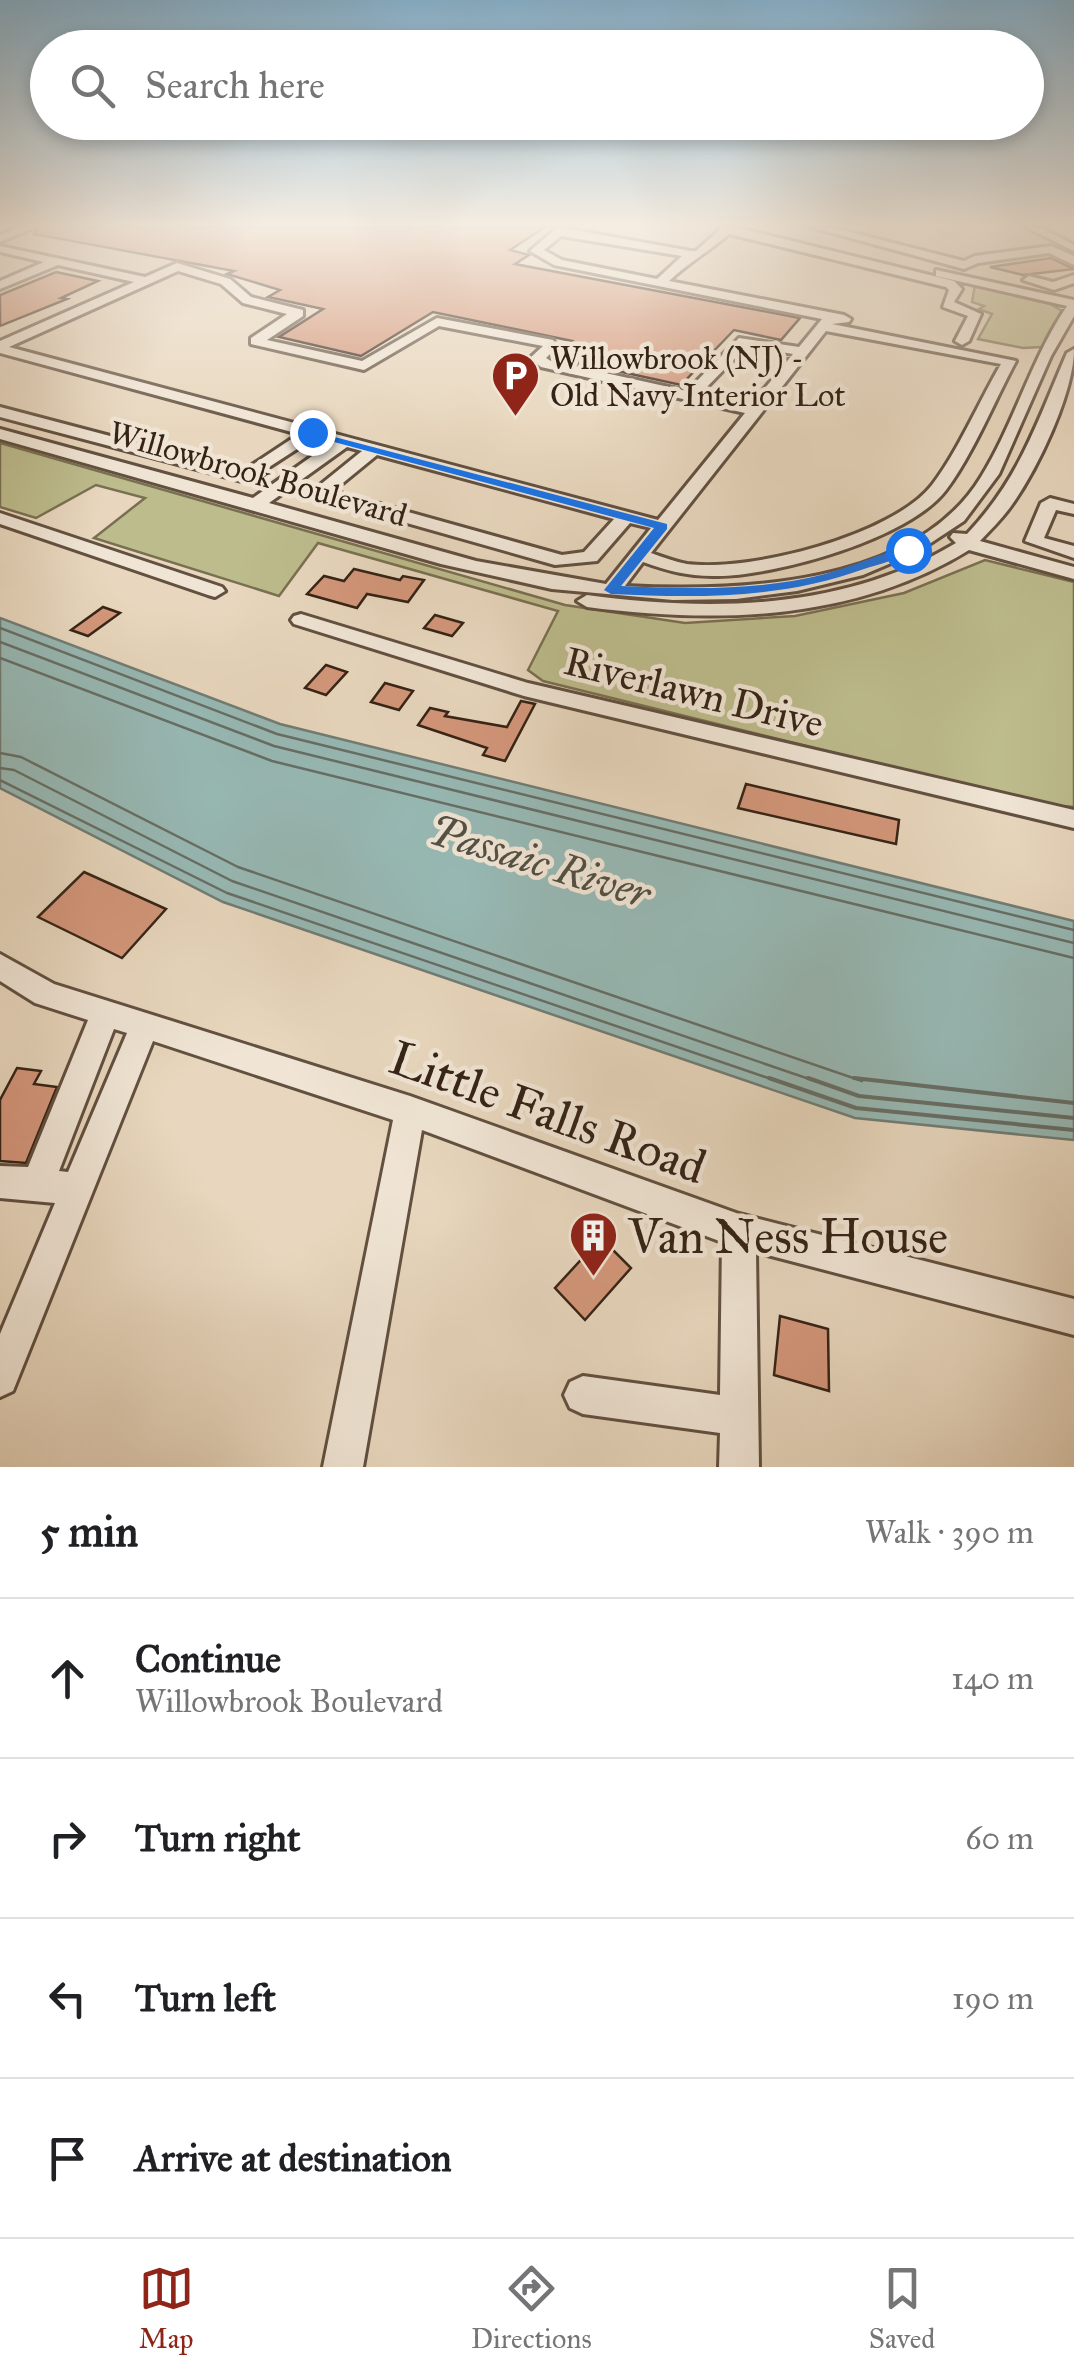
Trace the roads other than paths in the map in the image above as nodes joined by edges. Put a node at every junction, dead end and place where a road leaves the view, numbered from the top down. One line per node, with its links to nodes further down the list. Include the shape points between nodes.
1 (82, 295): 9 (street)
2 (109, 295): 10 (street)
3 (245, 295): 19 (street, via 298,314 256,341 360,366 432,324 451,322 548,343 538,358 542,362)
4 (718, 295): 11 (street)
5 (952, 295): 13 (street, via 946,304 974,314)
6 (1042, 295): 8 (street)
7 (1045, 295): 8 (street)
8 (1074, 303): 16 (street, Willowbrook Boulevard)
9 (41, 314): 10 (street); 12 (street)
10 (58, 319): 14 (street)
11 (827, 321): 13 (street); 15 (street); 25 (street, via 1009,361)
12 (0, 334)
13 (962, 341): 16 (street)
14 (5, 349): 18 (street); 22 (street)
15 (801, 351): 19 (street, via 744,342); 20 (street)
16 (1046, 356): 17 (street); 27 (street, Willowbrook Boulevard)
17 (1073, 358): 34 (street, Willowbrook Boulevard, via 1002,507)
18 (0, 361)
19 (690, 395): 20 (street)
20 (756, 411): 32 (street)
21 (0, 412): 22 (street, via 246,477)
22 (312, 432): 24 (street)
23 (0, 434): 28 (street, Willowbrook Boulevard)
24 (344, 441): 26 (street); 28 (street)
25 (963, 447): 27 (street); 36 (street, via 924,503 842,544 712,570)
26 (374, 449): 30 (street); 30 (street, via 321,493 562,560 590,557)
27 (994, 464): 33 (street, Willowbrook Boulevard, via 970,506)
28 (255, 505): 37 (street, Willowbrook Boulevard)
29 (1074, 509): 35 (street, via 1050,503 1034,541)
30 (626, 516): 32 (street)
31 (0, 518): 40 (street)
32 (662, 526): 36 (street)
33 (942, 529): 34 (street); 39 (street, Willowbrook Boulevard, via 882,560 801,584 703,594)
34 (969, 541): 37 (street, Willowbrook Boulevard, via 871,588 748,610 618,606 534,589); 38 (street)
35 (1074, 552)
36 (639, 555): 39 (street)
37 (499, 573): 39 (street, Willowbrook Boulevard)
38 (1074, 573)
39 (611, 590)
40 (215, 591)
41 (301, 620): 42 (street, Riverlawn Drive, via 524,689)
42 (1074, 820)
43 (0, 966): 44 (street, Little Falls Road, via 45,994)
44 (106, 1012): 45 (street, Little Falls Road); 48 (street)
45 (146, 1024): 46 (street, Little Falls Road); 49 (street)
46 (410, 1111): 50 (street, Little Falls Road); 55 (street)
47 (0, 1182): 48 (street)
48 (38, 1184): 49 (street)
49 (77, 1190): 52 (street)
50 (739, 1231): 51 (street, Little Falls Road); 54 (street)
51 (1074, 1317)
52 (0, 1378)
53 (584, 1395): 54 (street)
54 (739, 1416): 56 (street)
55 (343, 1467)
56 (739, 1467)

